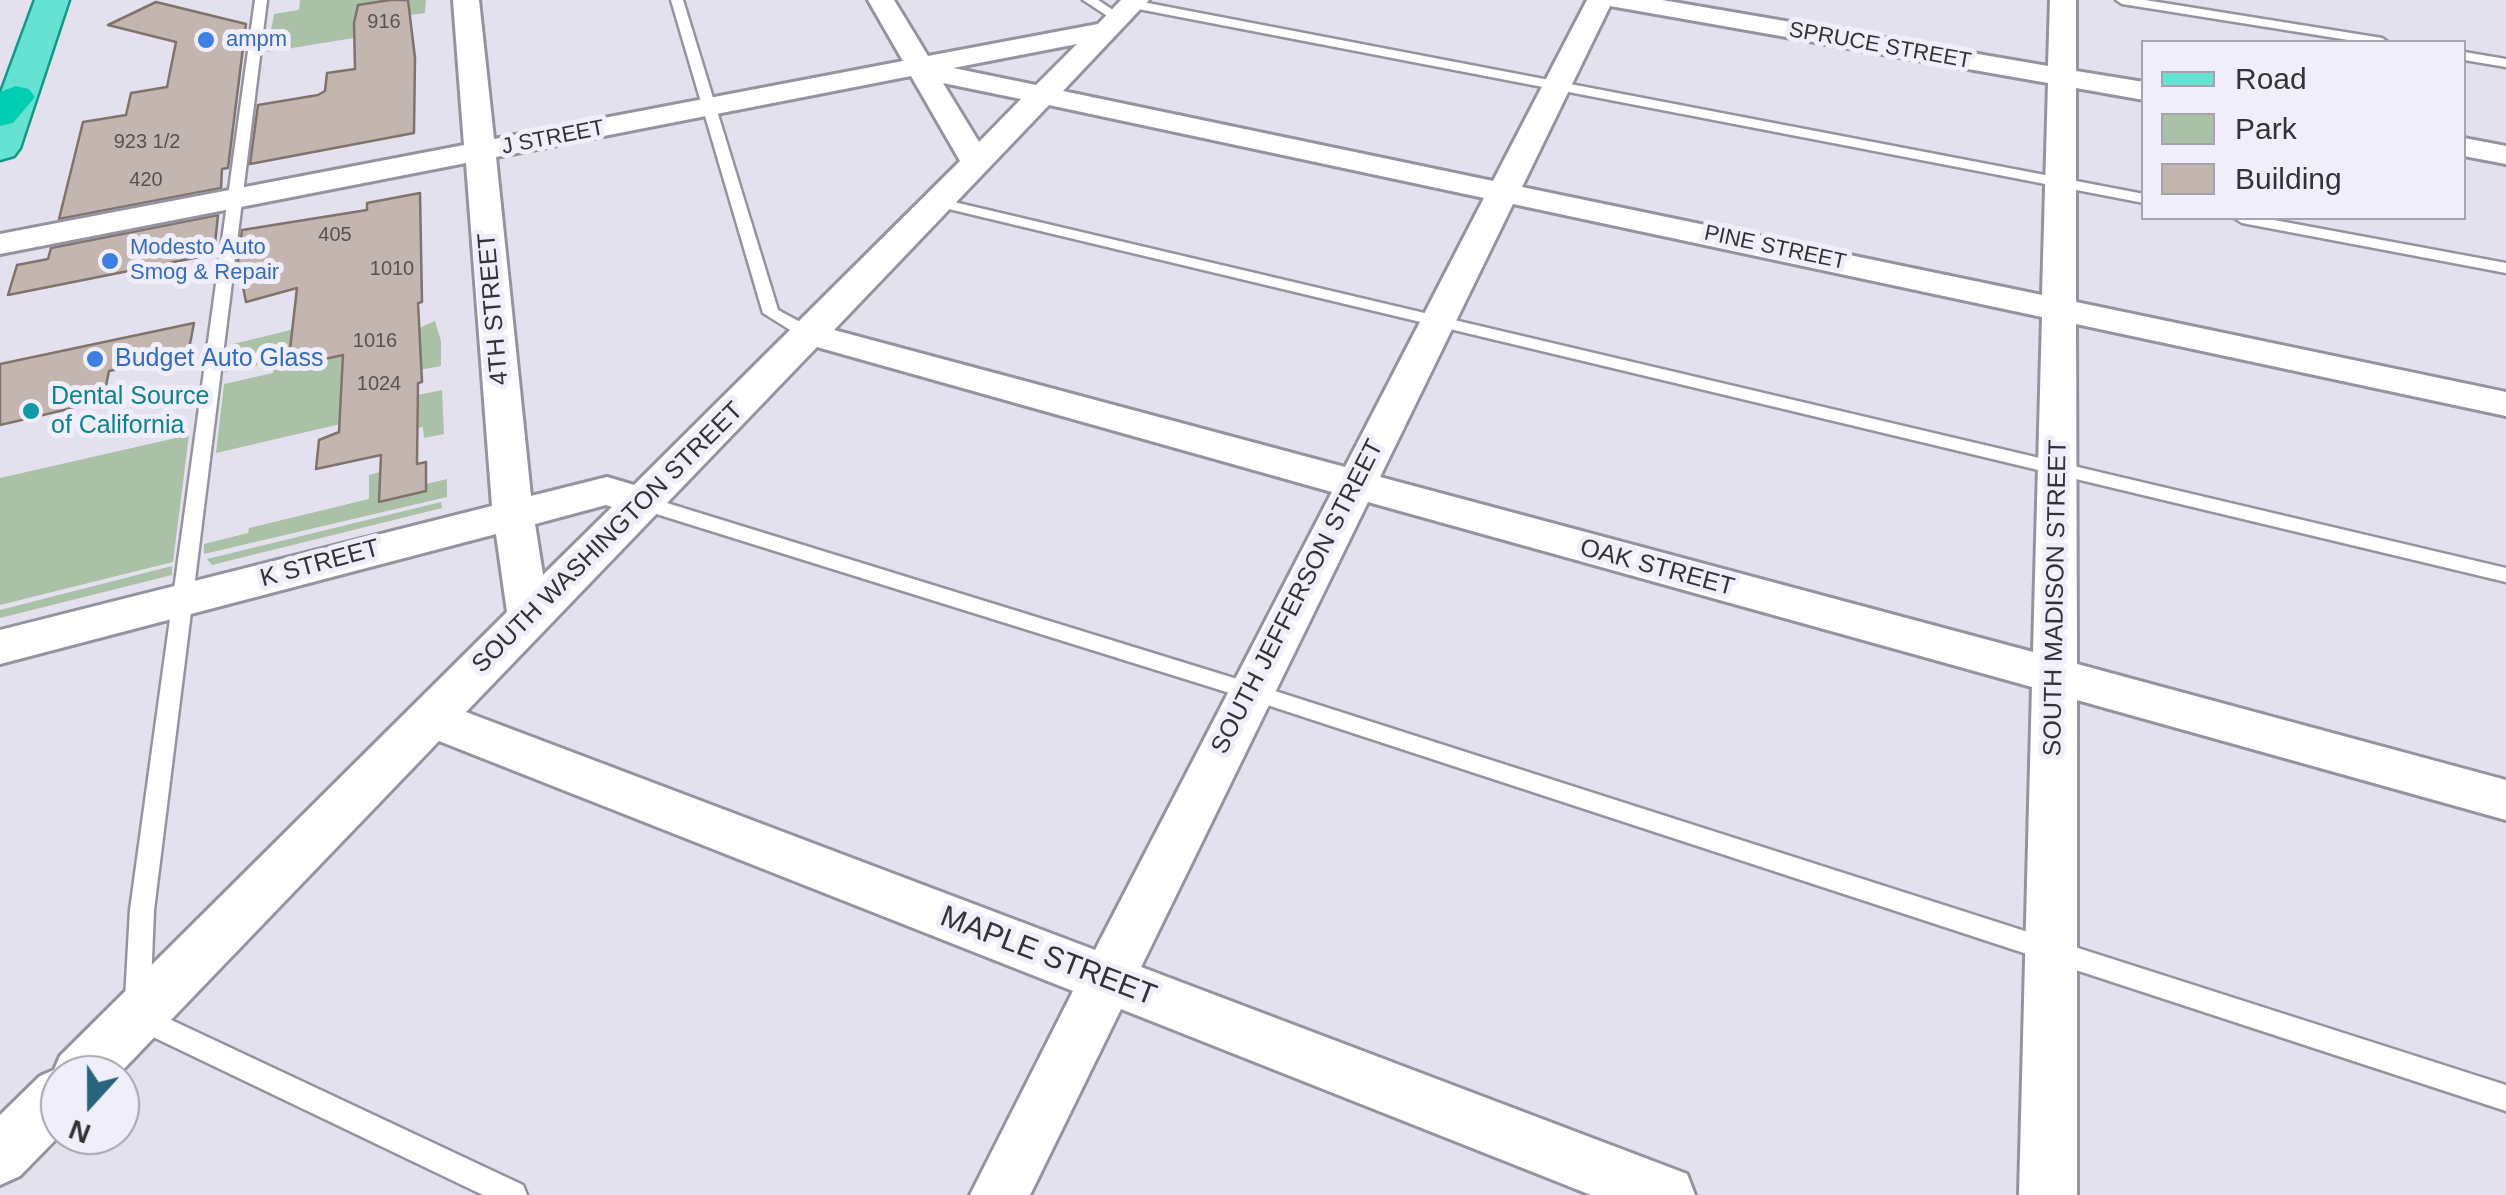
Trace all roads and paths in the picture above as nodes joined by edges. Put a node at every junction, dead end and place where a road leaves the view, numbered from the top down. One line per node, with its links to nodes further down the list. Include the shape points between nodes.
1 (52, 0): 19 (main road)
2 (261, 0): 29 (lane)
3 (466, 0): 23 (street, 4TH STREET)
4 (678, 0): 20 (lane)
5 (881, 0): 14 (street)
6 (1600, 0): 16 (street, SOUTH JEFFERSON STREET)
7 (1616, 0): 15 (street, SPRUCE STREET)
8 (2064, 0): 15 (street, SOUTH MADISON STREET)
9 (2122, 0): 11 (lane)
10 (1116, 10): 14 (street, J STREET); 16 (lane); 18 (street, SOUTH WASHINGTON STREET)
11 (2370, 40)
12 (2466, 56): 13 (lane)
13 (2506, 63)
14 (918, 70): 18 (street, PINE STREET); 20 (street, J STREET); 25 (street)
15 (2063, 77): 17 (street, SPRUCE STREET); 26 (street, SOUTH MADISON STREET)
16 (1556, 85): 26 (lane); 27 (street, SOUTH JEFFERSON STREET)
17 (2141, 90)
18 (1044, 94): 25 (street, SOUTH WASHINGTON STREET); 27 (street, PINE STREET)
19 (8, 106): 22 (main road)
20 (709, 107): 23 (street, J STREET); 36 (lane, via 771,313)
21 (2466, 147): 24 (street)
22 (0, 148)
23 (480, 152): 29 (street, J STREET); 41 (street, 4TH STREET)
24 (2506, 155)
25 (976, 162): 30 (street, SOUTH WASHINGTON STREET)
26 (2061, 183): 28 (lane); 34 (street, SOUTH MADISON STREET)
27 (1505, 191): 34 (street, PINE STREET); 35 (street, SOUTH JEFFERSON STREET)
28 (2141, 198)
29 (236, 199): 32 (street, J STREET); 43 (lane)
30 (937, 202): 35 (lane); 36 (street, SOUTH WASHINGTON STREET)
31 (2253, 220): 33 (lane)
32 (0, 244)
33 (2506, 268)
34 (2059, 308): 37 (street, PINE STREET); 38 (street, SOUTH MADISON STREET)
35 (1440, 320): 38 (lane); 39 (street, SOUTH JEFFERSON STREET)
36 (809, 334): 39 (street, OAK STREET); 40 (street, SOUTH WASHINGTON STREET)
37 (2506, 404)
38 (2058, 469): 42 (lane); 46 (street, SOUTH MADISON STREET)
39 (1354, 485): 46 (street, OAK STREET); 47 (street, SOUTH JEFFERSON STREET)
40 (641, 502): 41 (street, K STREET, via 606,491); 44 (street, SOUTH WASHINGTON STREET); 47 (lane)
41 (513, 514): 43 (street, K STREET); 44 (street, 4TH STREET)
42 (2506, 576)
43 (184, 599): 45 (street, K STREET); 52 (lane, via 142,910)
44 (529, 618): 48 (street, SOUTH WASHINGTON STREET)
45 (0, 647)
46 (2055, 677): 49 (street, OAK STREET); 50 (street, SOUTH MADISON STREET)
47 (1250, 691): 50 (lane); 51 (street, SOUTH JEFFERSON STREET)
48 (430, 718): 51 (street, MAPLE STREET); 52 (street, SOUTH WASHINGTON STREET)
49 (2506, 800)
50 (2054, 953): 54 (lane); 60 (street, SOUTH MADISON STREET)
51 (1108, 980): 58 (street, SOUTH JEFFERSON STREET); 59 (street, MAPLE STREET)
52 (137, 1017): 53 (street, SOUTH WASHINGTON STREET); 57 (lane)
53 (100, 1055)
54 (2506, 1098)
55 (40, 1115): 56 (street)
56 (0, 1156)
57 (513, 1195)
58 (1000, 1195)
59 (1666, 1195)
60 (2048, 1195)

